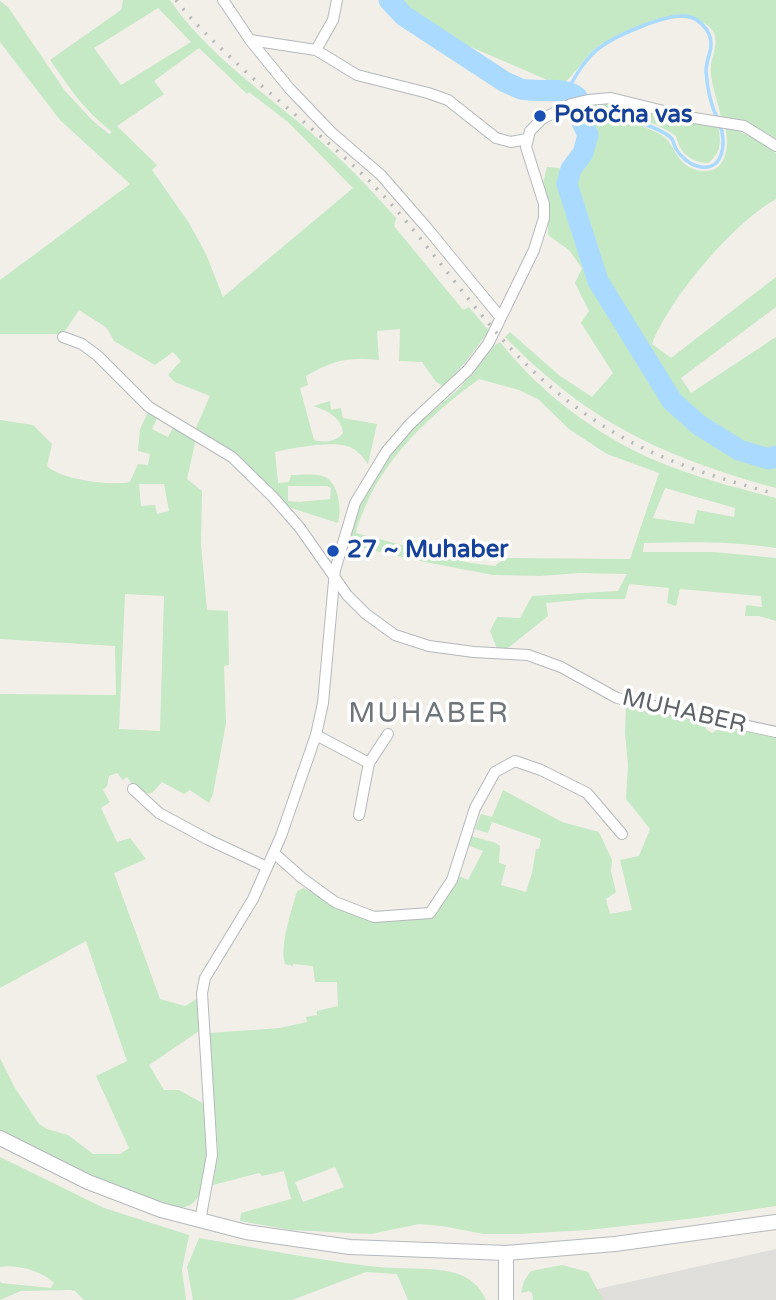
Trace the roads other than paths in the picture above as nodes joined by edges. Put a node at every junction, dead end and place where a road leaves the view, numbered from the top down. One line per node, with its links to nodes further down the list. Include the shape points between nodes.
1 (223, 0): 3 (street)
2 (337, 0): 4 (street, via 333,20)
3 (250, 40): 4 (street); 7 (street, via 297,97 381,176 428,228)
4 (316, 50): 5 (street, via 357,75 448,100 496,138 511,142)
5 (527, 139): 6 (street, via 542,119 571,104 611,98 744,126); 7 (street, via 544,218)
6 (776, 146)
7 (501, 318): 9 (street, via 468,370 386,452 355,503)
8 (63, 337): 9 (street, MUHABER, via 98,355 149,407 232,457 273,497)
9 (335, 575): 10 (street, MUHABER, via 366,614 396,635 429,646 528,655 561,667 617,698); 12 (street)
10 (776, 732)
11 (388, 734): 13 (street)
12 (317, 735): 13 (street); 17 (street)
13 (369, 763): 15 (street)
14 (133, 789): 18 (street, via 159,813)
15 (359, 815)
16 (622, 834): 17 (street, via 587,793 515,761 495,772 475,808 452,880 430,913 374,917 335,902)
17 (274, 853): 18 (street)
18 (267, 867): 20 (street, via 253,899 210,968 202,993 212,1155)
19 (0, 1138): 20 (street, via 88,1182)
20 (200, 1221): 22 (street, via 350,1247)
21 (776, 1222): 22 (street, via 688,1236)
22 (506, 1254): 23 (street)
23 (506, 1300)

